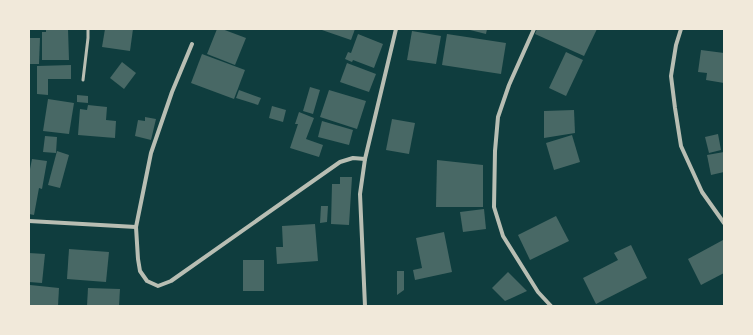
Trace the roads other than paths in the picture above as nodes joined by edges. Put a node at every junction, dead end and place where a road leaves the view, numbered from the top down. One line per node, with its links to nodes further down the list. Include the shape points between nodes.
1 (88, 29): 6 (lane)
2 (396, 29): 7 (street)
3 (534, 29): 12 (street, via 498,116 494,207 503,236 538,292)
4 (681, 29): 9 (street, via 671,76 681,146 702,192)
5 (192, 44): 10 (street, via 151,152)
6 (83, 80)
7 (366, 159): 10 (street, via 353,158 340,162 171,281 158,286 147,281 140,271); 11 (street, via 360,194)
8 (29, 221): 10 (street)
9 (724, 223)
10 (136, 227)
11 (365, 306)
12 (551, 306)

